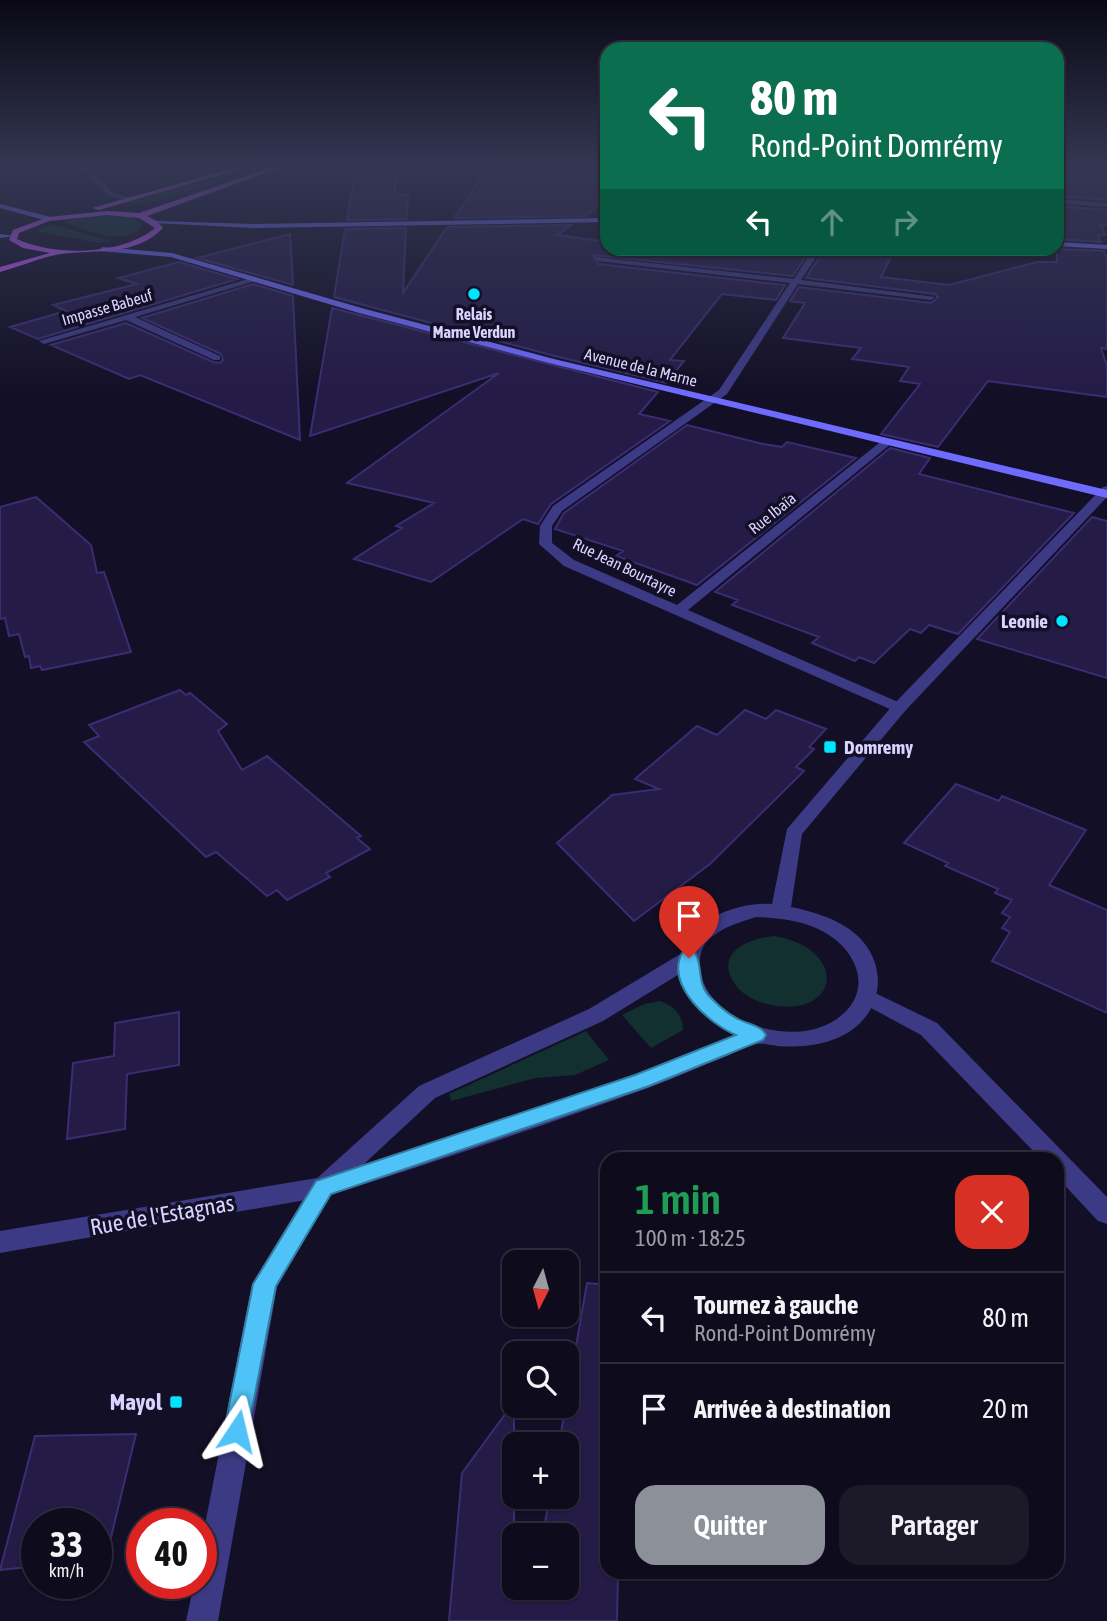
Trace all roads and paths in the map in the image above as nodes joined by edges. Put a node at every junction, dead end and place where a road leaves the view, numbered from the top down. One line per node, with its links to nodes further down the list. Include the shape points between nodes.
1 (15, 243): 7 (main road)
2 (133, 243): 6 (main road)
3 (154, 243): 8 (main road)
4 (1064, 244): 5 (main road)
5 (1107, 247)
6 (102, 249): 7 (main road); 8 (main road, Avenue de la Marne)
7 (60, 251): 11 (main road)
8 (172, 255): 12 (main road, Avenue de la Marne)
9 (813, 256): 13 (street)
10 (598, 259): 13 (street)
11 (0, 270)
12 (258, 279): 15 (street, Impasse Babeuf); 18 (main road, Avenue de la Marne, via 362,311)
13 (797, 282): 14 (street); 18 (street, via 723,392)
14 (931, 297)
15 (129, 318): 16 (street, Impasse Babeuf); 17 (street)
16 (44, 341)
17 (217, 358)
18 (709, 400): 19 (main road, Avenue de la Marne); 21 (street, Rue Jean Bourtayre, via 557,509 546,526 545,544 569,563)
19 (888, 441): 20 (main road, Avenue de la Marne); 21 (street, Rue Ibaïa)
20 (1106, 493): 22 (street)
21 (677, 612): 22 (street, Rue Jean Bourtayre)
22 (899, 708): 23 (street, via 793,833)
23 (781, 910): 24 (street, via 731,915 710,925 696,940); 25 (street, via 807,915 849,941 863,958 869,977)
24 (689, 958): 26 (street, via 697,994 732,1025); 29 (street, via 597,1015 427,1092)
25 (867, 997): 26 (street, via 857,1014 839,1029 786,1040); 27 (street, via 929,1029)
26 (756, 1035): 29 (street, Rue de l'Estagnas, via 642,1080)
27 (1048, 1152)
28 (1064, 1168): 30 (street)
29 (323, 1187): 31 (street, Rue de l'Estagnas); 32 (street, via 265,1284)
30 (1107, 1213)
31 (0, 1242)
32 (202, 1621)

